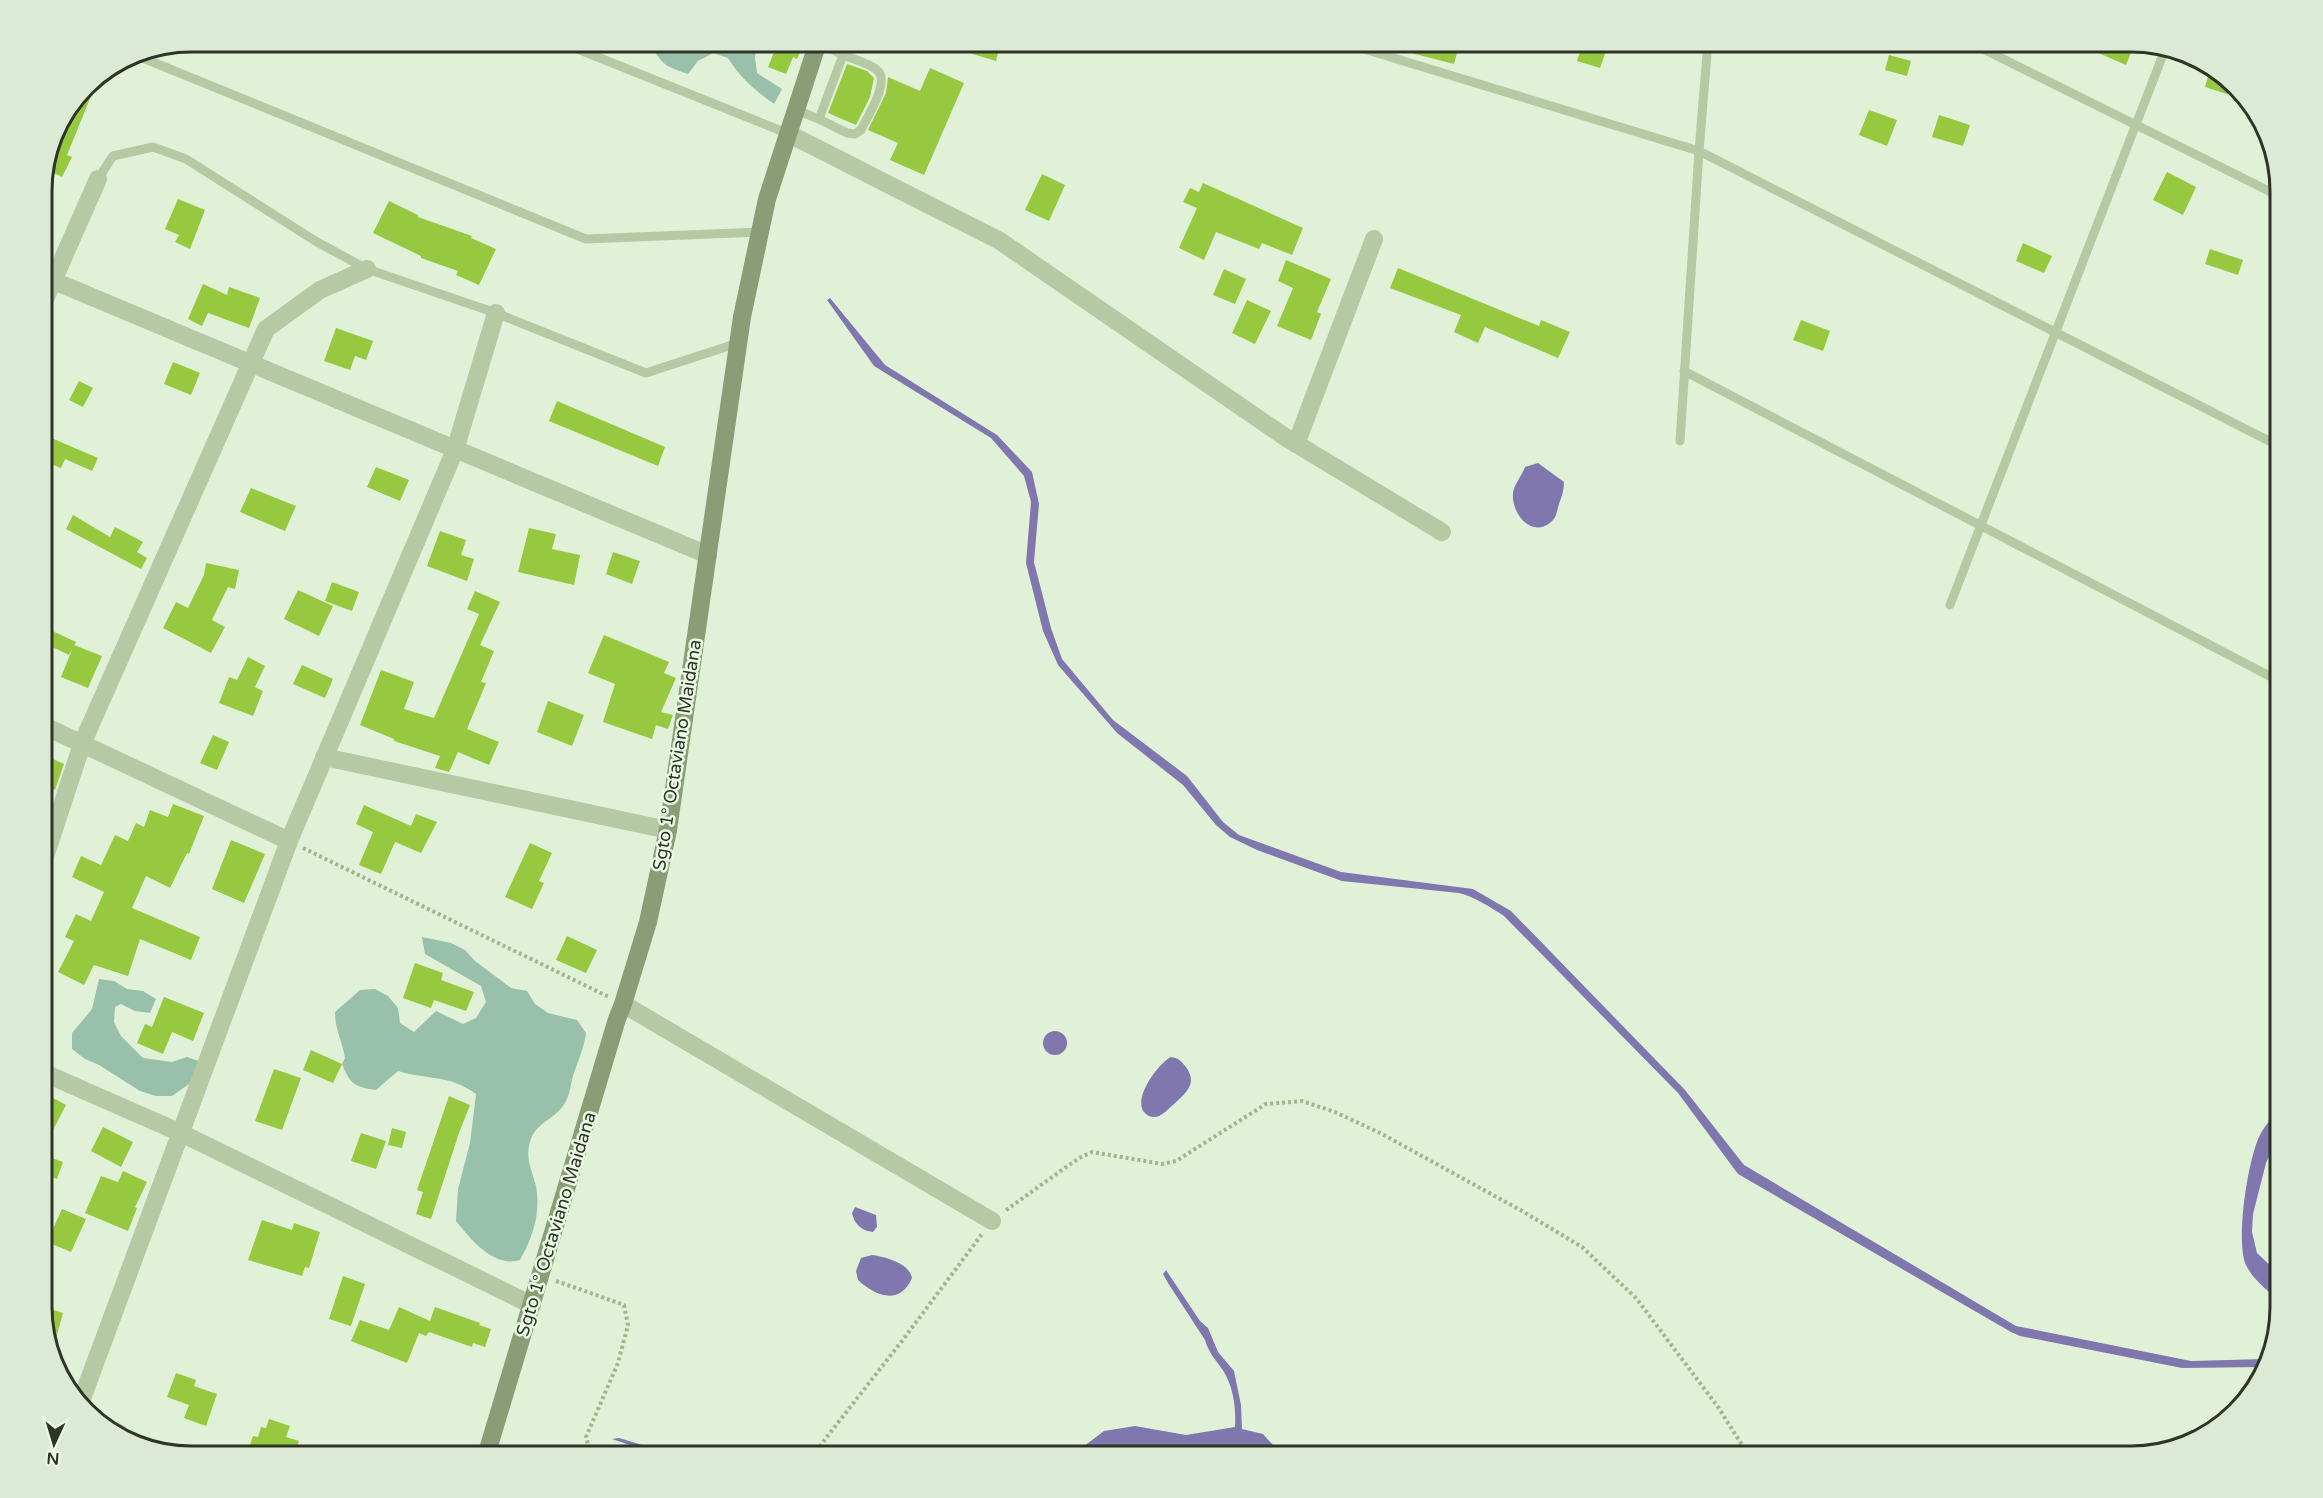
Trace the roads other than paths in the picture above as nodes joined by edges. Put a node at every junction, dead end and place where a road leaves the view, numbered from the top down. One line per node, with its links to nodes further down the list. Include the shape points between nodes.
1 (1375, 52): 14 (lane)
2 (1707, 52): 14 (lane)
3 (1989, 52): 12 (lane)
4 (587, 53): 13 (lane)
5 (815, 53): 10 (main road, Sgto 1° Octaviano Maidana)
6 (839, 53): 7 (lane)
7 (843, 55): 11 (lane); 11 (lane, via 878,70 882,86 855,134)
8 (2162, 56): 12 (lane)
9 (147, 60): 17 (lane, via 586,239)
10 (796, 110): 11 (lane); 13 (main road, Sgto 1° Octaviano Maidana)
11 (819, 119)
12 (2137, 126): 16 (lane); 23 (lane)
13 (789, 134): 17 (main road, Sgto 1° Octaviano Maidana); 29 (street, via 1000,242)
14 (1699, 151): 23 (lane); 26 (lane)
15 (98, 179): 19 (street); 20 (lane, via 113,156 153,147 186,159)
16 (2271, 192)
17 (760, 232): 24 (main road, Sgto 1° Octaviano Maidana)
18 (1374, 239): 29 (street)
19 (53, 268)
20 (367, 269): 22 (lane); 25 (street, via 320,290 266,329)
21 (53, 280): 25 (street)
22 (496, 313): 24 (lane, via 646,373); 30 (street)
23 (2056, 333): 28 (lane); 31 (lane)
24 (738, 343): 33 (main road, Sgto 1° Octaviano Maidana)
25 (249, 364): 30 (street); 37 (street)
26 (1684, 371): 27 (lane); 31 (lane)
27 (1680, 441)
28 (2271, 442)
29 (1296, 444): 32 (street)
30 (455, 450): 33 (street); 38 (street)
31 (1981, 526): 34 (lane); 35 (lane)
32 (1442, 532)
33 (708, 555): 39 (main road, Sgto 1° Octaviano Maidana)
34 (1950, 605)
35 (2271, 677)
36 (53, 730): 37 (street)
37 (82, 744): 40 (street); 41 (street)
38 (324, 757): 39 (street); 41 (street)
39 (668, 830): 42 (main road, Sgto 1° Octaviano Maidana, via 648,922)
40 (53, 832)
41 (289, 841): 44 (street)
42 (623, 1004): 45 (street); 46 (main road, Sgto 1° Octaviano Maidana)
43 (53, 1077): 44 (street)
44 (181, 1132): 46 (street); 47 (street)
45 (992, 1221)
46 (532, 1305): 48 (main road, Sgto 1° Octaviano Maidana)
47 (84, 1394)
48 (489, 1446)

